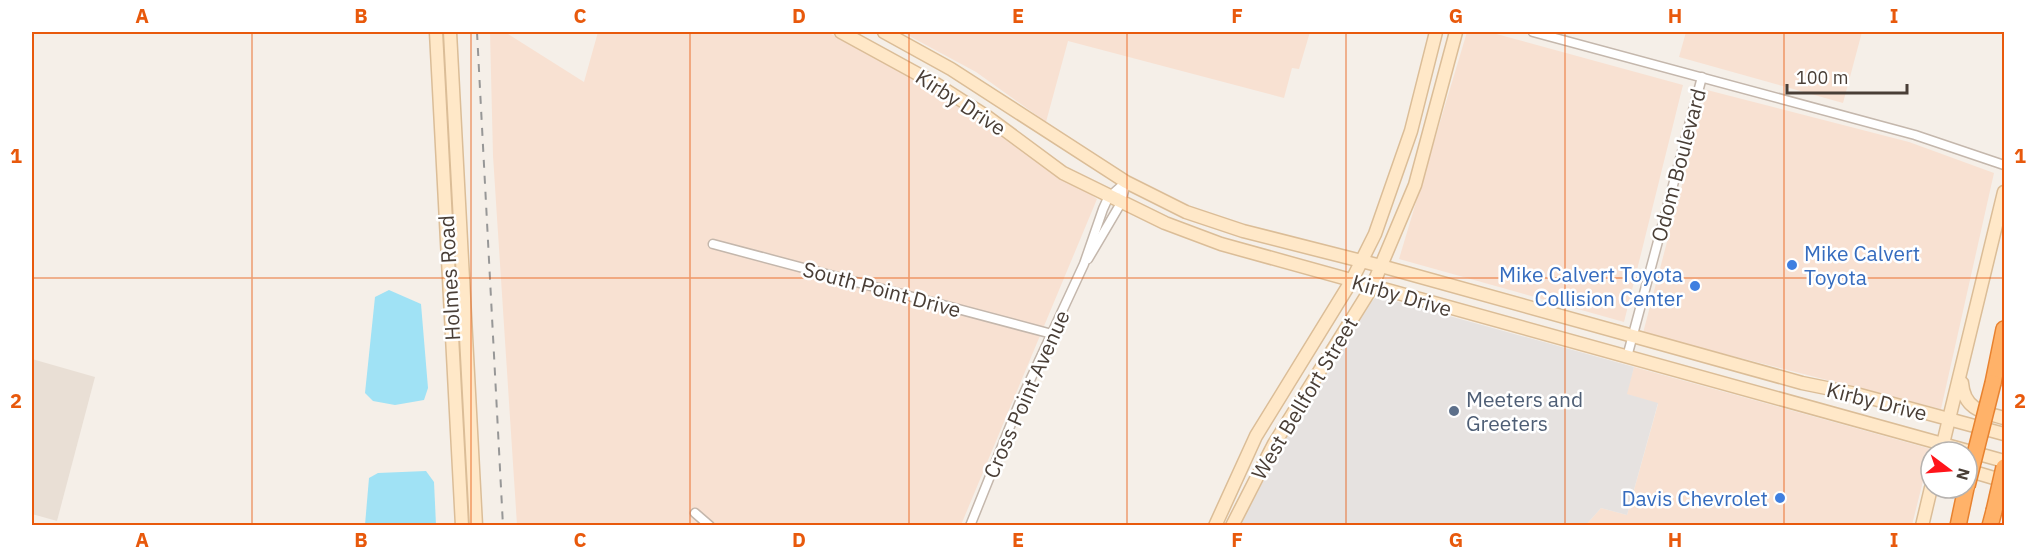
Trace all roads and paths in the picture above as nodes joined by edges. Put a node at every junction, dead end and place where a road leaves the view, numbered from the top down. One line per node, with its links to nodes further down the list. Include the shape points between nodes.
1 (436, 32): 12 (main road, Holmes Road)
2 (450, 32): 11 (main road, Holmes Road)
3 (841, 32): 8 (main road, Kirby Drive)
4 (884, 32): 8 (main road); 10 (main road, Kirby Drive)
5 (1436, 32): 14 (main road, West Bellfort Street)
6 (1456, 32): 15 (main road, West Bellfort Street)
7 (1533, 32): 9 (street)
8 (874, 49): 13 (main road, Kirby Drive)
9 (1702, 77): 16 (street, via 1934,140); 31 (street, Odom Boulevard)
10 (997, 99): 13 (main road); 17 (main road, Kirby Drive)
11 (454, 100): 12 (main road); 38 (main road, Holmes Road)
12 (440, 102): 39 (main road, Holmes Road)
13 (986, 116): 19 (main road, Kirby Drive, via 1064,173)
14 (1411, 131): 15 (main road); 22 (main road, West Bellfort Street, via 1386,208)
15 (1429, 139): 24 (main road, West Bellfort Street)
16 (2004, 165)
17 (1126, 182): 19 (street, Cross Point Avenue); 20 (street, Cross Point Avenue); 22 (main road, Kirby Drive, via 1186,212)
18 (2004, 192): 33 (main road)
19 (1108, 198): 20 (main road, Kirby Drive); 23 (street, Cross Point Avenue)
20 (1121, 203): 23 (street, Cross Point Avenue); 25 (main road, Kirby Drive, via 1221,244)
21 (713, 244): 30 (street, South Point Drive)
22 (1361, 262): 24 (main road, Kirby Drive); 26 (main road, West Bellfort Street)
23 (1084, 264): 30 (street, Cross Point Avenue)
24 (1381, 266): 27 (main road, West Bellfort Street); 31 (main road, Kirby Drive)
25 (1320, 272): 26 (main road, Kirby Drive); 28 (main road, via 1335,286)
26 (1352, 280): 27 (main road, Kirby Drive); 28 (main road, West Bellfort Street)
27 (1372, 287): 32 (main road, Kirby Drive); 45 (main road, West Bellfort Street)
28 (1334, 310): 41 (main road, West Bellfort Street)
29 (2004, 330): 43 (highway, bridge)
30 (1052, 334): 58 (street, Cross Point Avenue)
31 (1633, 336): 32 (street, Odom Boulevard); 34 (main road, Kirby Drive)
32 (1627, 357): 35 (main road, Kirby Drive)
33 (1962, 375): 36 (main road, via 1967,402 1975,409); 37 (main road)
34 (1802, 383): 35 (main road); 37 (main road, Kirby Drive)
35 (1797, 404): 44 (main road, Kirby Drive)
36 (2004, 418)
37 (1949, 420): 40 (main road, Kirby Drive); 42 (main road)
38 (471, 432): 39 (main road); 56 (main road, Holmes Road)
39 (457, 433): 55 (main road, Holmes Road)
40 (2004, 435)
41 (1256, 436): 45 (main road); 59 (main road, West Bellfort Street)
42 (1944, 440)
43 (1978, 440)
44 (1919, 441)
45 (1274, 444): 60 (main road, West Bellfort Street)
46 (1979, 456): 47 (main road, Kirby Drive)
47 (2004, 461)
48 (2004, 467): 54 (highway, bridge)
49 (1979, 474): 50 (main road)
50 (2004, 481)
51 (1928, 500): 61 (main road)
52 (1963, 500): 62 (highway)
53 (695, 513): 57 (street)
54 (1992, 518)
55 (462, 525)
56 (476, 525)
57 (710, 525)
58 (970, 525)
59 (1215, 525)
60 (1232, 525)
61 (1922, 525)
62 (1958, 525)

